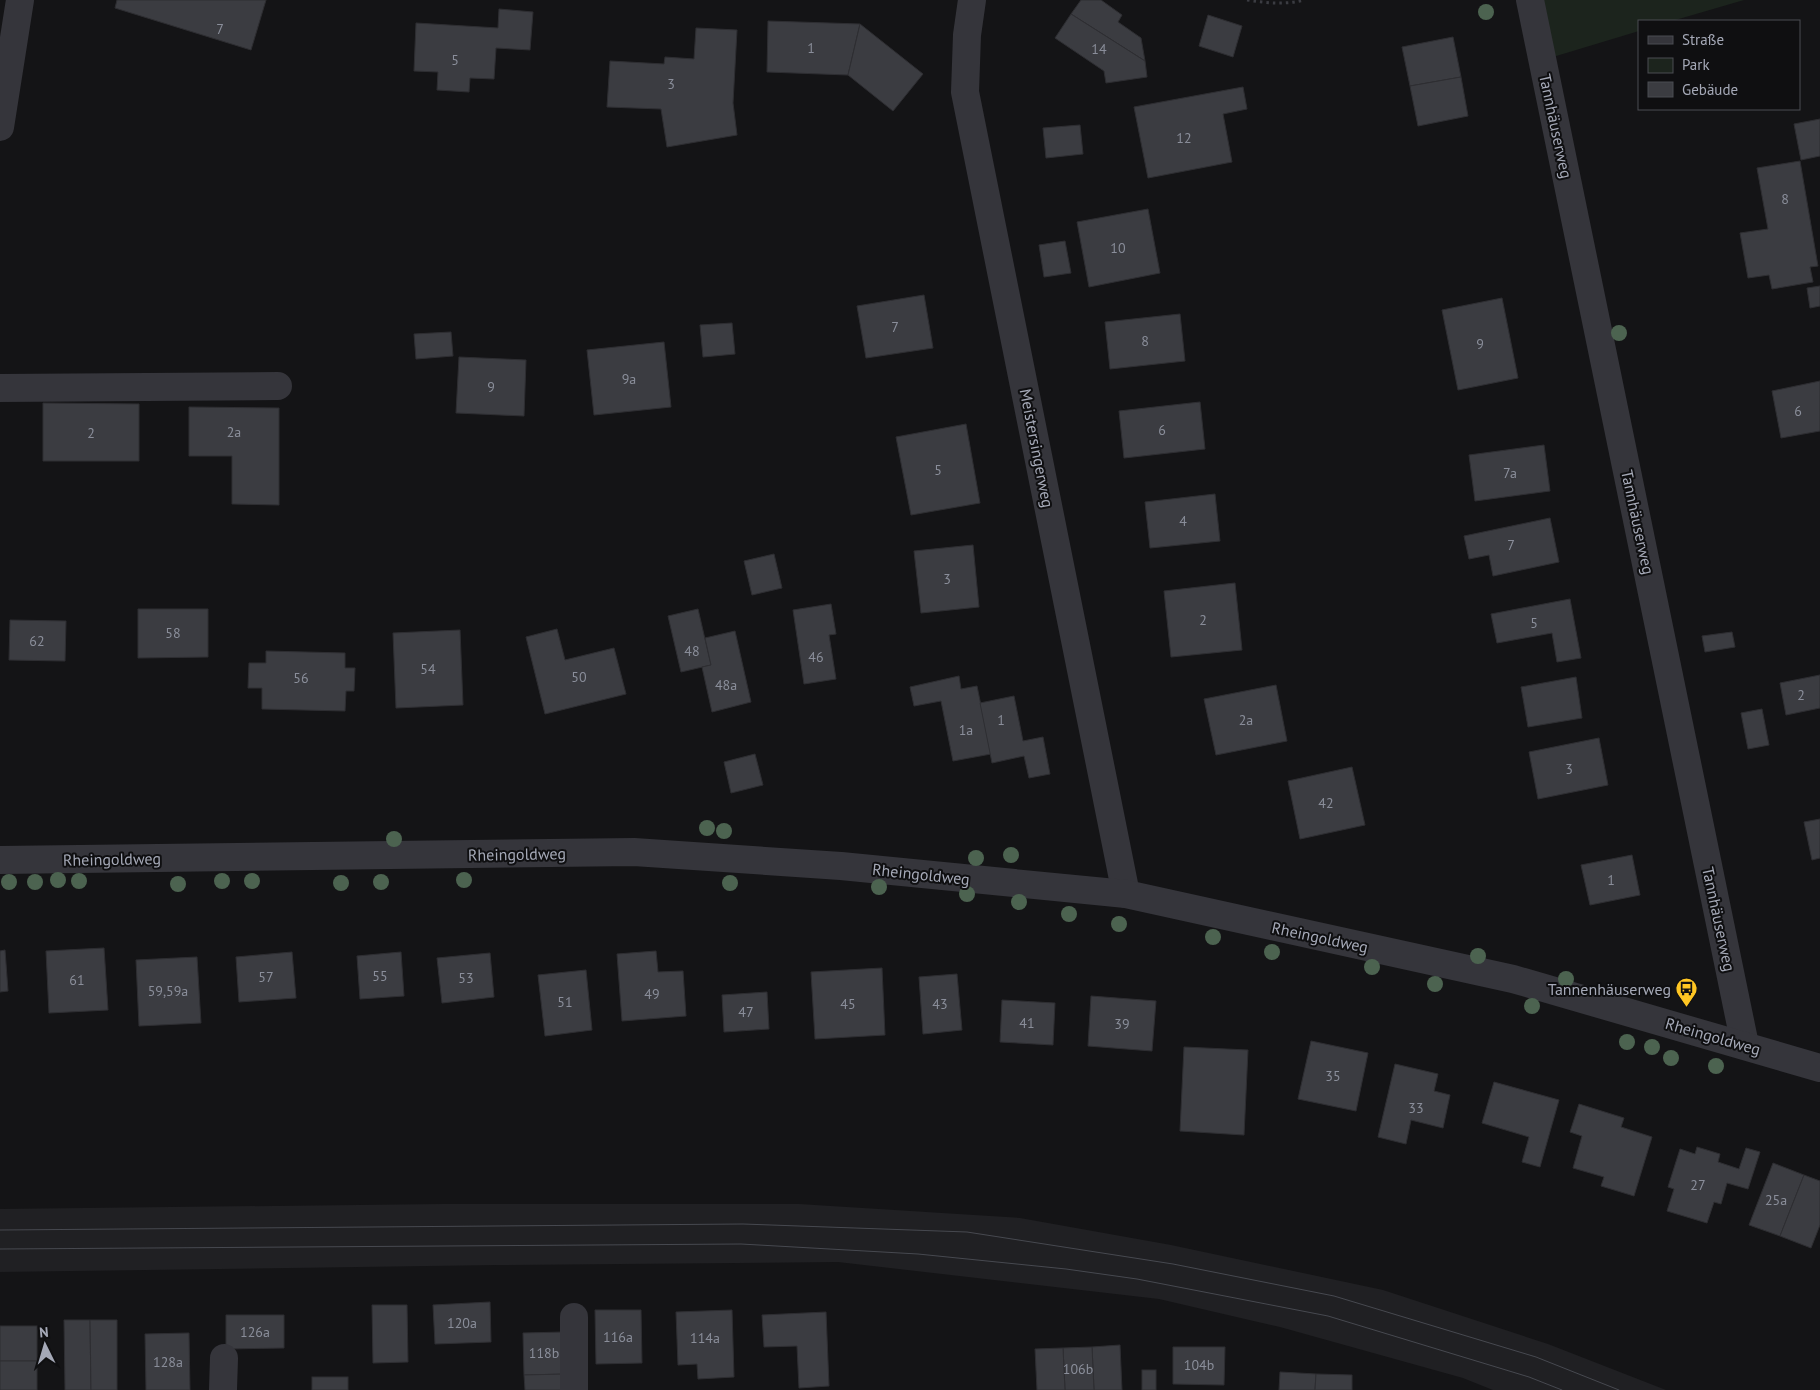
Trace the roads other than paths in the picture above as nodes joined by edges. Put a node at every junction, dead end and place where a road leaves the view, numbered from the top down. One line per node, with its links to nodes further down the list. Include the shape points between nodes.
1 (20, 0): 4 (street)
2 (972, 0): 8 (street, Meistersingerweg, via 965,92)
3 (1530, 0): 9 (street, Tannhäuserweg)
4 (0, 127)
5 (278, 386): 6 (street)
6 (0, 388)
7 (0, 860): 8 (street, Rheingoldweg, via 634,852 841,866)
8 (1126, 894): 9 (street, Rheingoldweg, via 1513,979)
9 (1745, 1045): 10 (street, Rheingoldweg)
10 (1820, 1068)
11 (574, 1317): 14 (street)
12 (224, 1358): 13 (street)
13 (223, 1390)
14 (574, 1390)

